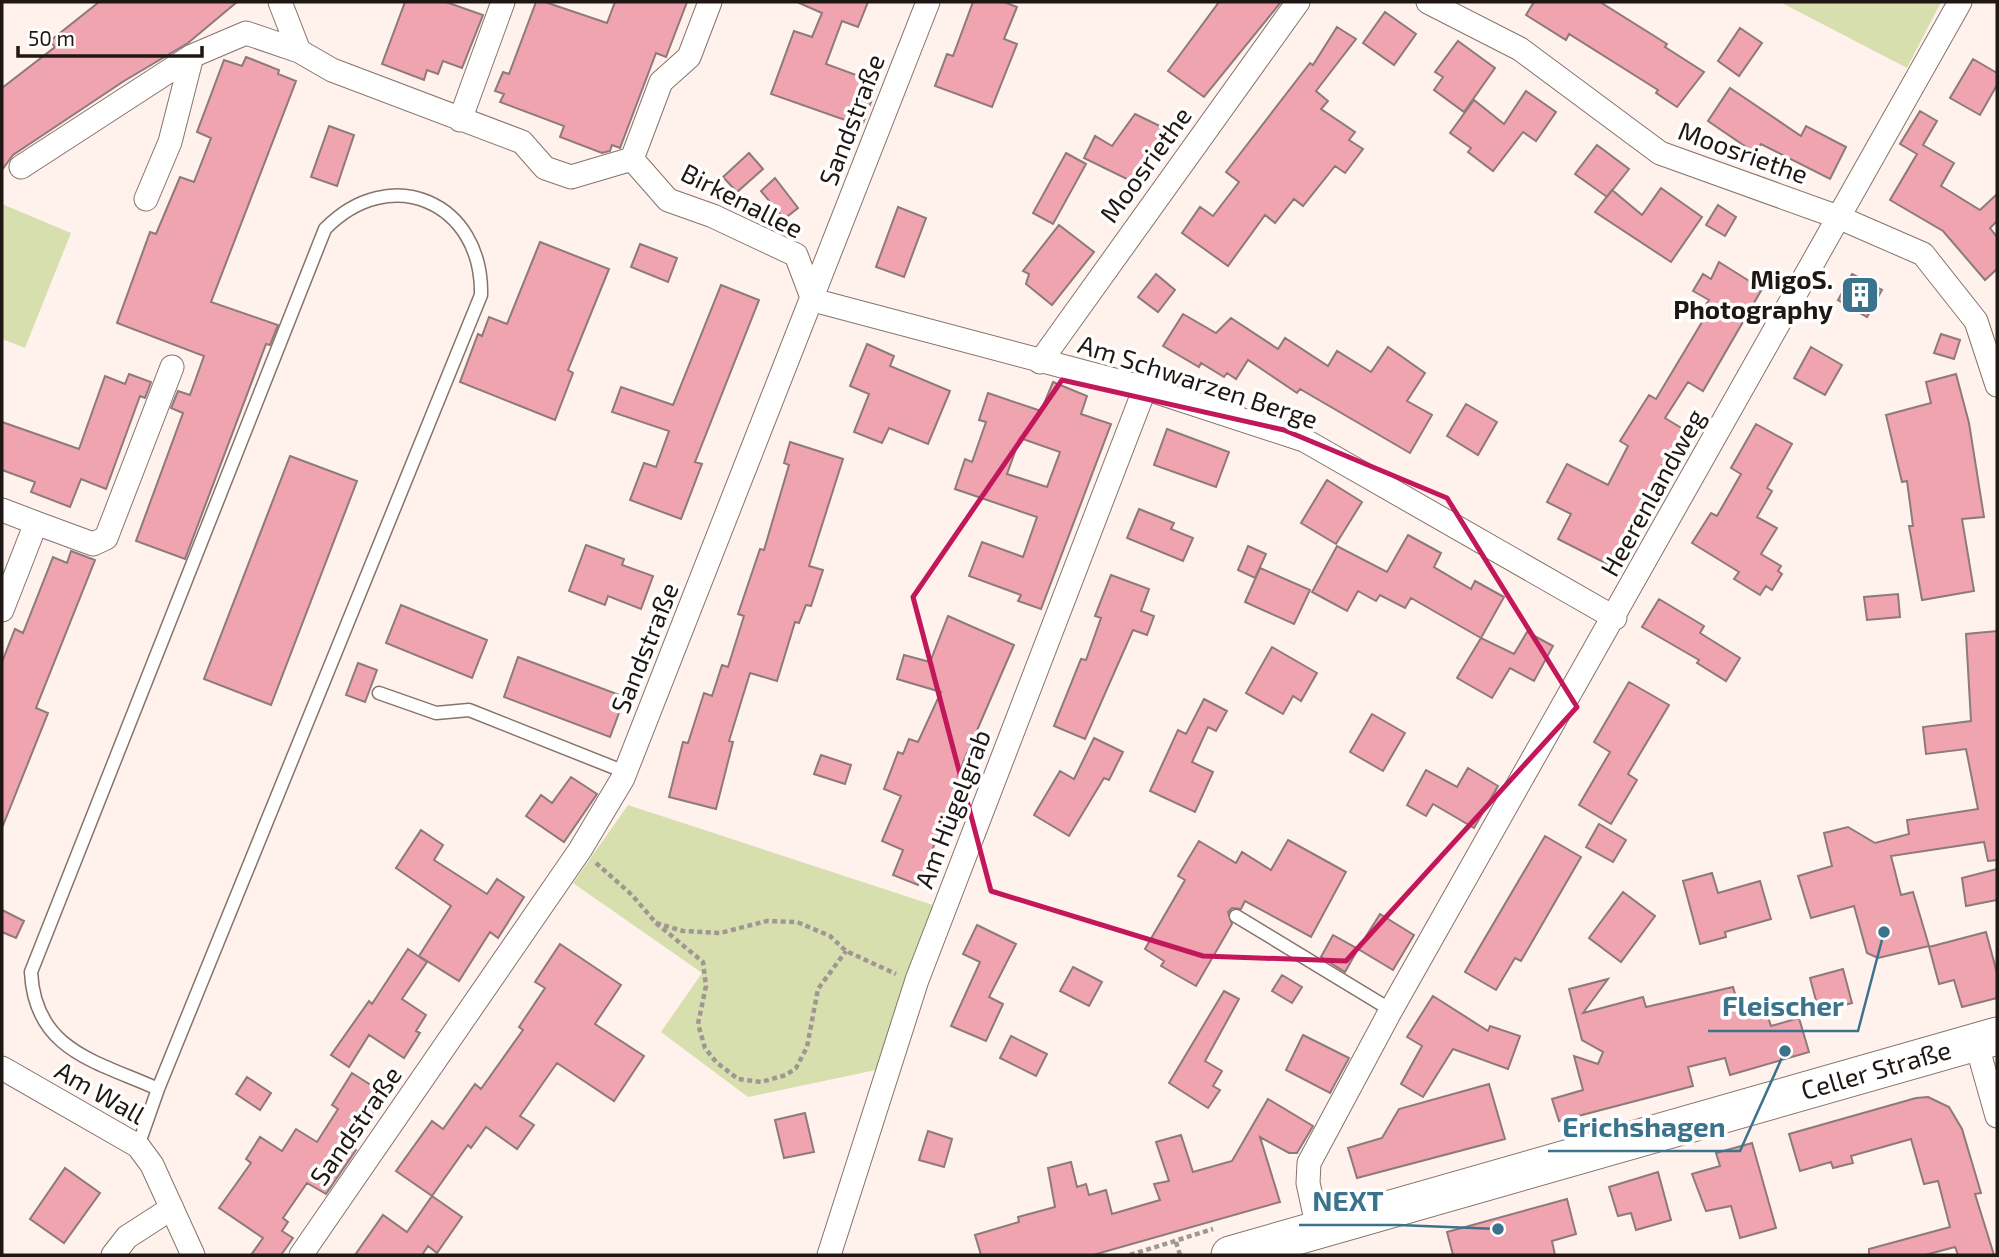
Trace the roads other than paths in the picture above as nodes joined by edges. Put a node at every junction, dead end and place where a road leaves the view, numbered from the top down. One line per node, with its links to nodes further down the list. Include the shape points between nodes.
1 (280, 2): 8 (street)
2 (503, 2): 10 (street)
3 (710, 2): 11 (street, via 689,57 661,82)
4 (928, 2): 15 (street, Sandstraße)
5 (1298, 2): 16 (street, Moosriethe)
6 (1427, 2): 14 (street, Moosriethe, via 1520,49 1660,153)
7 (1961, 2): 14 (street, Heerenlandweg)
8 (299, 51): 9 (street, via 246,33); 10 (street, via 332,70)
9 (192, 56): 12 (street); 13 (street, via 170,142)
10 (460, 120): 11 (street, via 522,142 545,168 571,177)
11 (632, 159): 15 (street, Birkenallee, via 668,200 796,255)
12 (21, 167)
13 (145, 199)
14 (1838, 217): 18 (street, Moosriethe, via 1923,254 1976,321); 23 (street, Heerenlandweg)
15 (813, 300): 16 (street, Am Schwarzen Berge); 25 (street, Sandstraße)
16 (1040, 362): 19 (street, Am Schwarzen Berge)
17 (172, 367): 21 (street, via 106,538 93,544)
18 (1997, 384)
19 (1145, 388): 23 (street, Am Schwarzen Berge, via 1304,440); 38 (street, Am Hügelgrab, via 916,980)
20 (2, 510): 21 (street)
21 (36, 523): 22 (street)
22 (2, 610)
23 (1615, 618): 27 (street, Heerenlandweg)
24 (379, 693): 25 (lane, via 436,713 469,709)
25 (625, 772): 37 (street, Sandstraße, via 580,850)
26 (1236, 916): 27 (lane)
27 (1391, 1010): 34 (street, Heerenlandweg, via 1309,1163 1308,1183)
28 (1987, 1039): 31 (street); 34 (main road, Celler Straße)
29 (2, 1068): 32 (street, Am Wall)
30 (158, 1089): 30 (lane, via 481,295 476,250 465,230 450,214 426,200 377,197 354,204 325,229 31,972 32,996 41,1020 55,1038); 32 (lane)
31 (1997, 1116)
32 (138, 1146): 33 (street, Am Wall)
33 (172, 1209): 35 (street, via 127,1237); 36 (street, Am Wall)
34 (1318, 1228): 39 (main road, Celler Straße)
35 (113, 1255)
36 (193, 1255)
37 (301, 1255)
38 (829, 1255)
39 (1230, 1255)

